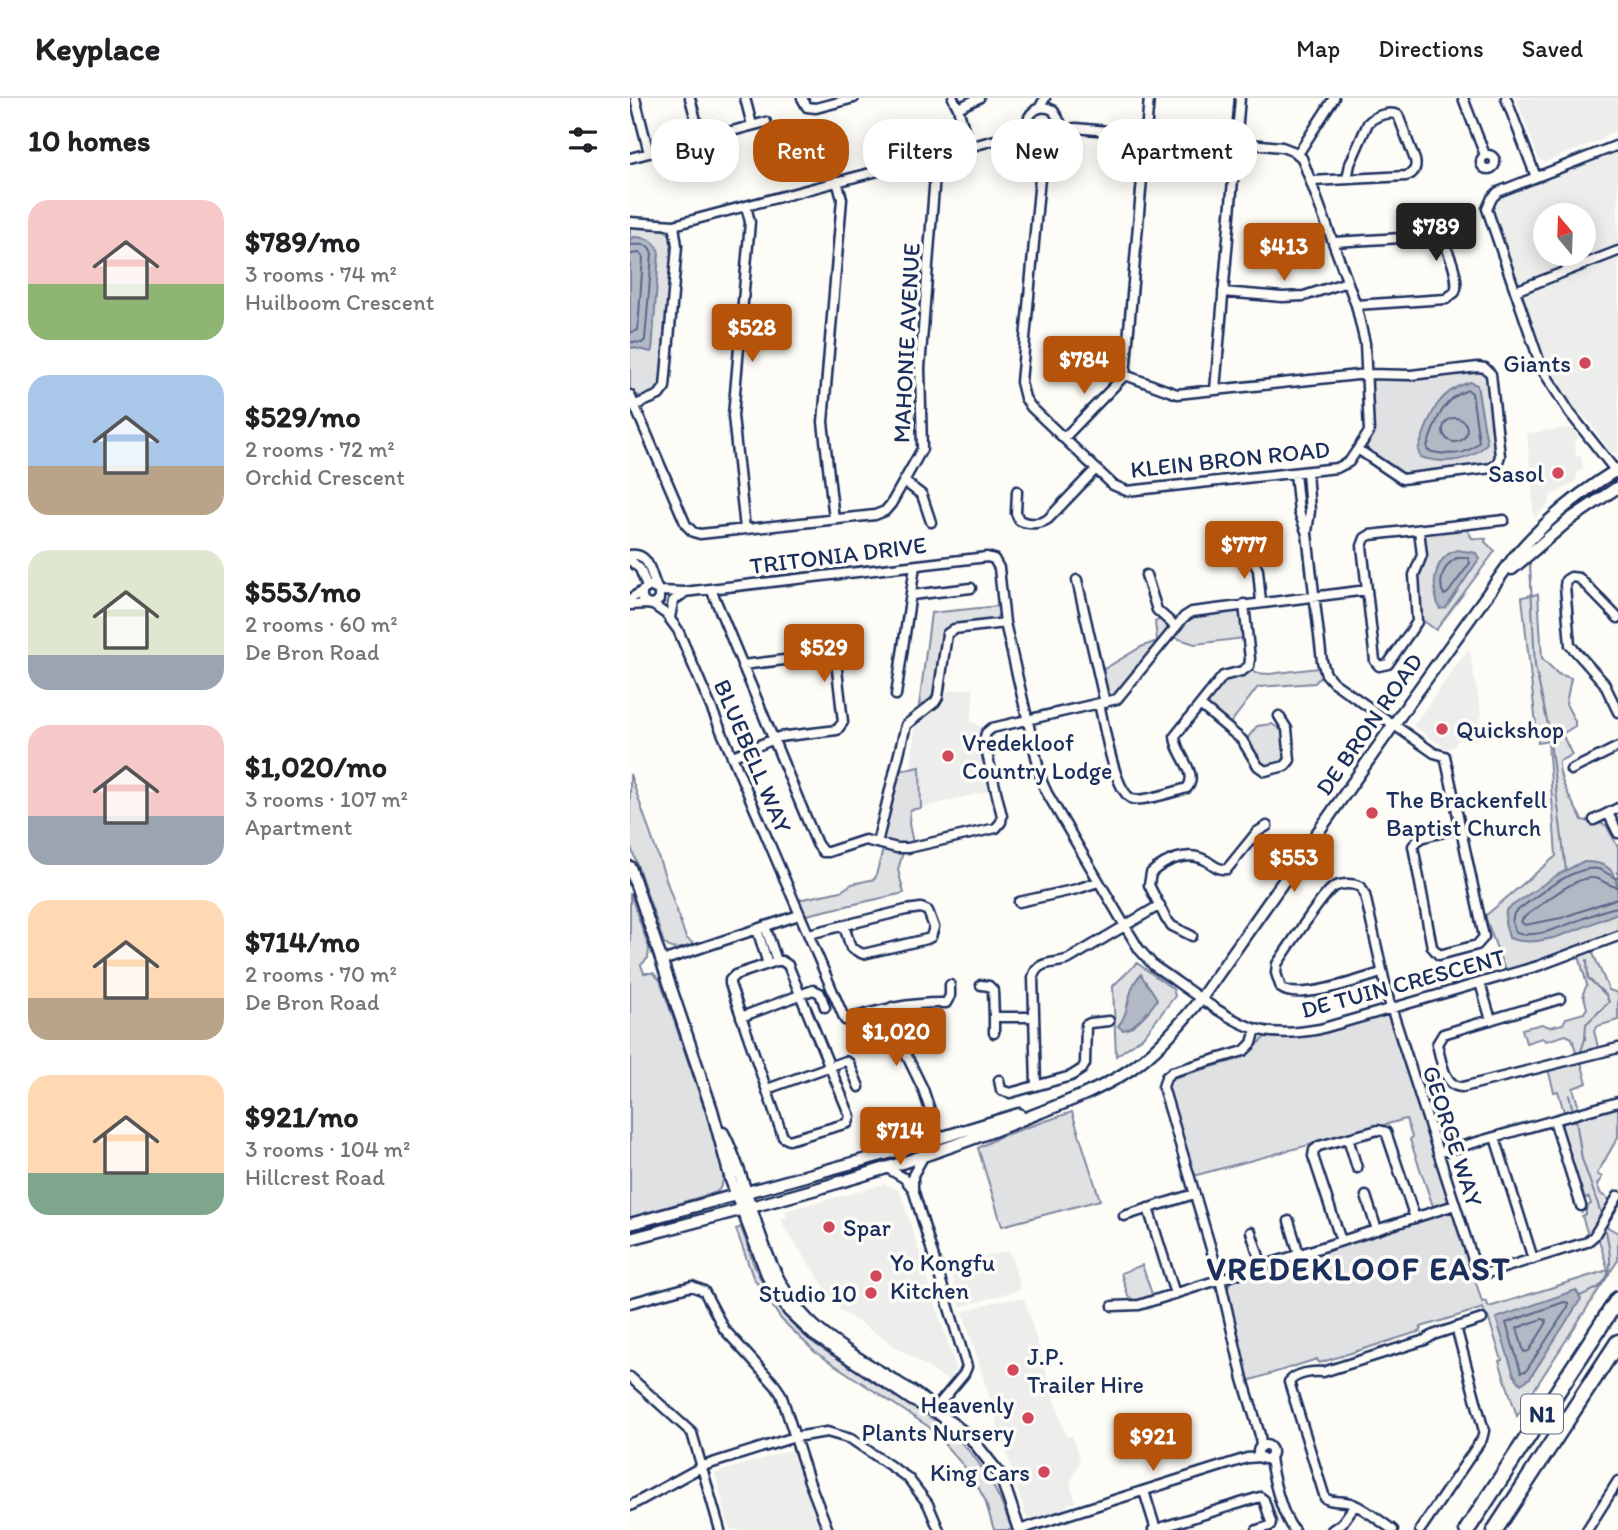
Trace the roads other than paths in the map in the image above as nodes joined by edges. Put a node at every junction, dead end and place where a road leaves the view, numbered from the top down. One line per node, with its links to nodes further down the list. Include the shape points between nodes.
1 (635, 98): 28 (street)
2 (690, 98): 17 (street)
3 (745, 98): 24 (street)
4 (802, 98): 5 (street, via 807,107 816,108)
5 (854, 98)
6 (953, 98): 15 (street)
7 (978, 98): 15 (street)
8 (1048, 98): 14 (street); 16 (street)
9 (1149, 98): 22 (street)
10 (1240, 98): 23 (street)
11 (1334, 98): 29 (street)
12 (1463, 98): 30 (street)
13 (1506, 98): 32 (street)
14 (1040, 107): 16 (street); 19 (street)
15 (958, 108): 18 (street)
16 (1056, 113): 20 (street); 21 (street)
17 (696, 119)
18 (961, 119)
19 (1028, 119)
20 (1057, 119)
21 (1064, 119)
22 (1148, 119)
23 (1238, 119)
24 (752, 125): 25 (street)
25 (739, 129)
26 (1257, 144): 29 (street)
27 (1618, 145): 32 (street)
28 (649, 153): 31 (street)
29 (1298, 154): 34 (street, KLEIN BRON ROAD)
30 (1485, 155)
31 (630, 159)
32 (1536, 177): 47 (street, via 1498,192 1487,209)
33 (1347, 179): 33 (street, via 1413,172 1415,160 1398,115 1389,113 1368,123); 34 (street)
34 (1312, 181): 44 (street, KLEIN BRON ROAD)
35 (833, 182): 41 (street)
36 (837, 182): 66 (street, via 842,199 823,422)
37 (935, 182): 61 (street, MAHONIE AVENUE, via 920,368 923,444)
38 (1040, 182): 55 (street, KLEIN BRON ROAD, via 1021,382 1031,407)
39 (1143, 182): 50 (street)
40 (1233, 182): 48 (street)
41 (746, 205): 43 (street); 69 (street, via 750,222 733,416)
42 (630, 222): 43 (street)
43 (674, 225): 54 (street, via 677,246 665,387 659,395)
44 (1334, 242): 46 (street, KLEIN BRON ROAD); 49 (street, via 1437,236 1457,279 1455,292 1446,299)
45 (1618, 251): 47 (street)
46 (1347, 282): 48 (street, via 1304,296); 49 (street, KLEIN BRON ROAD)
47 (1515, 291): 58 (street, via 1546,377)
48 (1223, 292): 52 (street)
49 (1356, 305): 51 (street, KLEIN BRON ROAD)
50 (1125, 374): 52 (street, via 1177,394); 55 (street)
51 (1367, 374): 52 (street); 56 (street, KLEIN BRON ROAD, via 1369,432); 56 (street, via 1488,369 1493,379 1500,456 1489,469 1405,479)
52 (1215, 390)
53 (630, 395): 54 (street, MAHONIE AVENUE)
54 (636, 405): 69 (street, MAHONIE AVENUE, via 687,528 701,534)
55 (1063, 438): 57 (street, KLEIN BRON ROAD)
56 (1359, 450): 59 (street, KLEIN BRON ROAD, via 1343,466)
57 (1096, 469): 60 (street, KLEIN BRON ROAD, via 1116,488 1131,492); 63 (street, via 1042,522 1019,520)
58 (1617, 471): 78 (street, DE BRON ROAD, via 1547,522)
59 (1307, 472): 60 (street, KLEIN BRON ROAD); 64 (street)
60 (1295, 473): 65 (street)
61 (905, 482): 66 (street, MAHONIE AVENUE, via 880,513); 68 (street, via 922,495)
62 (1618, 487): 78 (street, DE BRON ROAD, via 1569,520)
63 (1017, 491)
64 (1309, 497): 65 (street); 71 (street)
65 (1298, 498): 71 (street)
66 (834, 519): 69 (street, MAHONIE AVENUE)
67 (1504, 520): 70 (street)
68 (931, 522)
69 (745, 529)
70 (1419, 530): 82 (street, via 1365,538); 82 (street, via 1422,555 1413,575 1417,622 1384,666 1375,661)
71 (1307, 534): 85 (street)
72 (1250, 554): 88 (street, via 1258,570)
73 (630, 557): 80 (street, via 640,569); 87 (street, via 645,559)
74 (996, 561): 75 (street, TRITONIA DRIVE, via 987,558); 93 (street, DE TUIN CRESCENT)
75 (915, 566): 81 (street, TRITONIA DRIVE); 84 (street)
76 (1146, 575): 94 (street, via 1157,610)
77 (1077, 580): 97 (street)
78 (1493, 587): 102 (street, DE BRON ROAD)
79 (971, 588): 84 (street)
80 (644, 589): 86 (street); 87 (street); 87 (street, via 642,599)
81 (711, 589): 83 (street, TRITONIA DRIVE); 95 (street)
82 (1367, 590): 85 (street)
83 (687, 592): 87 (street, TRITONIA DRIVE); 91 (street, via 673,601)
84 (912, 595): 96 (street)
85 (1314, 596): 88 (street); 102 (street, via 1326,674)
86 (630, 598)
87 (656, 598): 90 (street); 91 (street)
88 (1261, 602): 89 (street)
89 (1244, 604): 94 (street, via 1196,610); 98 (street, via 1250,664 1223,676)
90 (630, 605)
91 (668, 616): 105 (street, BLUEBELL WAY)
92 (1618, 618): 99 (street, via 1579,578 1566,580 1570,645 1604,683)
93 (1005, 623): 101 (street, DE TUIN CRESCENT); 113 (street, via 954,629 947,634 938,697 906,725)
94 (1176, 627): 97 (street, via 1120,698)
95 (742, 664): 103 (street); 103 (street, via 827,655 836,661 841,727)
96 (897, 695)
97 (1102, 703): 98 (street, via 1117,776 1128,796 1137,800 1191,784 1175,739); 101 (street)
98 (1199, 705): 100 (street, via 1242,740 1265,771 1290,760 1287,729)
99 (1618, 712)
100 (1279, 716)
101 (1027, 721): 113 (street, via 990,729 985,735 1002,816 998,826 908,848); 115 (street, DE TUIN CRESCENT, via 1044,788)
102 (1394, 724): 111 (street, via 1445,756); 132 (street, DE BRON ROAD)
103 (773, 739): 105 (street); 113 (street, via 819,848 828,852 858,841)
104 (1618, 747): 106 (street)
105 (733, 756): 118 (street, BLUEBELL WAY)
106 (1571, 770)
107 (1618, 808): 108 (street)
108 (1608, 813): 109 (street); 112 (street)
109 (1594, 820)
110 (1266, 826): 117 (street, via 1227,869 1188,856 1155,869 1149,882)
111 (1460, 828): 111 (street, via 1483,939 1477,945 1439,955 1432,947 1413,846 1420,838)
112 (1618, 834)
113 (877, 843)
114 (630, 867): 125 (street)
115 (1098, 882): 116 (street); 120 (street, DE TUIN CRESCENT)
116 (1019, 902)
117 (1160, 905): 120 (street); 123 (street, via 1172,926)
118 (799, 915): 121 (street); 122 (street, BLUEBELL WAY)
119 (844, 926): 119 (street, via 921,908 928,911 934,928 927,939 863,954 851,948); 122 (street)
120 (1125, 926): 132 (street, DE TUIN CRESCENT, via 1154,966); 139 (street, via 1066,961 1037,967)
121 (761, 928): 125 (street); 126 (street)
122 (810, 934): 135 (street, BLUEBELL WAY, via 845,1020)
123 (1192, 936)
124 (1618, 936): 128 (street, DE TUIN CRESCENT)
125 (662, 961): 161 (street)
126 (773, 962): 131 (street, via 788,965); 137 (street, via 730,980)
127 (1381, 973): 127 (street, GEORGE WAY, via 1292,993 1281,988 1276,970 1318,903 1334,887 1352,884 1364,892); 136 (street, GEORGE WAY)
128 (1480, 983): 136 (street, DE TUIN CRESCENT); 140 (street)
129 (950, 985): 135 (street, via 946,1003)
130 (981, 985): 138 (street, via 993,990)
131 (800, 995): 134 (street, via 817,991); 137 (street); 145 (street)
132 (1202, 997): 142 (street, DE TUIN CRESCENT); 150 (street, DE BRON ROAD, via 1148,1056)
133 (1560, 999): 140 (street)
134 (825, 1007)
135 (892, 1007): 152 (street)
136 (1392, 1008): 142 (street, DE TUIN CRESCENT, via 1307,1031); 156 (street, GEORGE WAY)
137 (741, 1017): 149 (street)
138 (994, 1017): 139 (street); 143 (street)
139 (1034, 1017): 147 (street)
140 (1491, 1020): 144 (street, via 1439,1038 1453,1086)
141 (1109, 1021): 147 (street, via 1086,1026 1082,1069)
142 (1256, 1029): 162 (street, via 1244,1051 1172,1072 1164,1080)
143 (994, 1033)
144 (1618, 1048)
145 (829, 1067): 148 (street, via 848,1061); 149 (street); 149 (street, via 850,1116 848,1123 785,1139)
146 (999, 1080): 147 (street, via 1001,1090 1007,1093)
147 (1036, 1086)
148 (859, 1087)
149 (767, 1089)
150 (1080, 1096): 157 (street, DE BRON ROAD); 161 (street, DE BRON ROAD)
151 (1618, 1102): 153 (street)
152 (933, 1119)
153 (1554, 1120): 154 (street); 166 (street)
154 (1495, 1137): 156 (street); 178 (street)
155 (1348, 1138): 159 (street); 170 (street, via 1386,1132); 176 (street, via 1317,1146 1313,1154)
156 (1438, 1153): 165 (street, GEORGE WAY)
157 (923, 1157): 158 (street, DE BRON ROAD); 160 (street, via 913,1175)
158 (887, 1168): 160 (street); 167 (street, DE BRON ROAD)
159 (1357, 1168)
160 (913, 1189): 189 (street, via 967,1363 964,1374)
161 (741, 1193): 167 (street); 172 (street, DE BRON ROAD)
162 (1194, 1194): 168 (street); 180 (street)
163 (1366, 1196): 173 (street)
164 (1618, 1196): 178 (street, via 1589,1241)
165 (1455, 1205): 170 (street); 178 (street, GEORGE WAY, via 1479,1273)
166 (1581, 1206)
167 (746, 1208): 175 (street, DE BRON ROAD); 189 (street, via 768,1277 802,1325 864,1370)
168 (1148, 1208): 169 (street); 181 (street)
169 (1124, 1216)
170 (1415, 1218): 173 (street)
171 (1289, 1221): 177 (street)
172 (630, 1224)
173 (1377, 1230): 176 (street)
174 (1251, 1232): 179 (street)
175 (630, 1239)
176 (1341, 1241): 177 (street)
177 (1299, 1254): 179 (street)
178 (1533, 1259)
179 (1262, 1266): 180 (street)
180 (1220, 1279): 181 (street); 191 (street)
181 (1175, 1294): 184 (street, via 1139,1305)
182 (1618, 1299): 193 (highway, N1)
183 (630, 1303): 190 (street, via 692,1286 704,1291 724,1329 777,1387)
184 (1112, 1306)
185 (1482, 1319): 186 (street)
186 (1456, 1328): 196 (street, via 1290,1380 1324,1496 1331,1502); 208 (street, via 1484,1435)
187 (1618, 1342): 211 (highway, N1)
188 (630, 1377): 192 (street, via 688,1428)
189 (934, 1410): 202 (street, via 970,1437 993,1464)
190 (795, 1437): 192 (street); 200 (street); 201 (street, via 843,1435 879,1457 919,1491)
191 (1264, 1453): 195 (street); 205 (street)
192 (703, 1466): 197 (street); 199 (street)
193 (1508, 1466): 209 (highway, via 1496,1474); 210 (highway, N1)
194 (1618, 1481): 212 (street)
195 (1144, 1491): 202 (street); 203 (street)
196 (1355, 1504): 198 (street); 207 (street)
197 (630, 1506)
198 (1342, 1527): 206 (street)
199 (720, 1530)
200 (828, 1530)
201 (939, 1530)
202 (1019, 1530)
203 (1155, 1530): 204 (street, via 1260,1497 1270,1524)
204 (1257, 1530)
205 (1294, 1530)
206 (1332, 1530)
207 (1393, 1530)
208 (1420, 1530)
209 (1457, 1530)
210 (1467, 1530)
211 (1495, 1530)
212 (1588, 1530)

